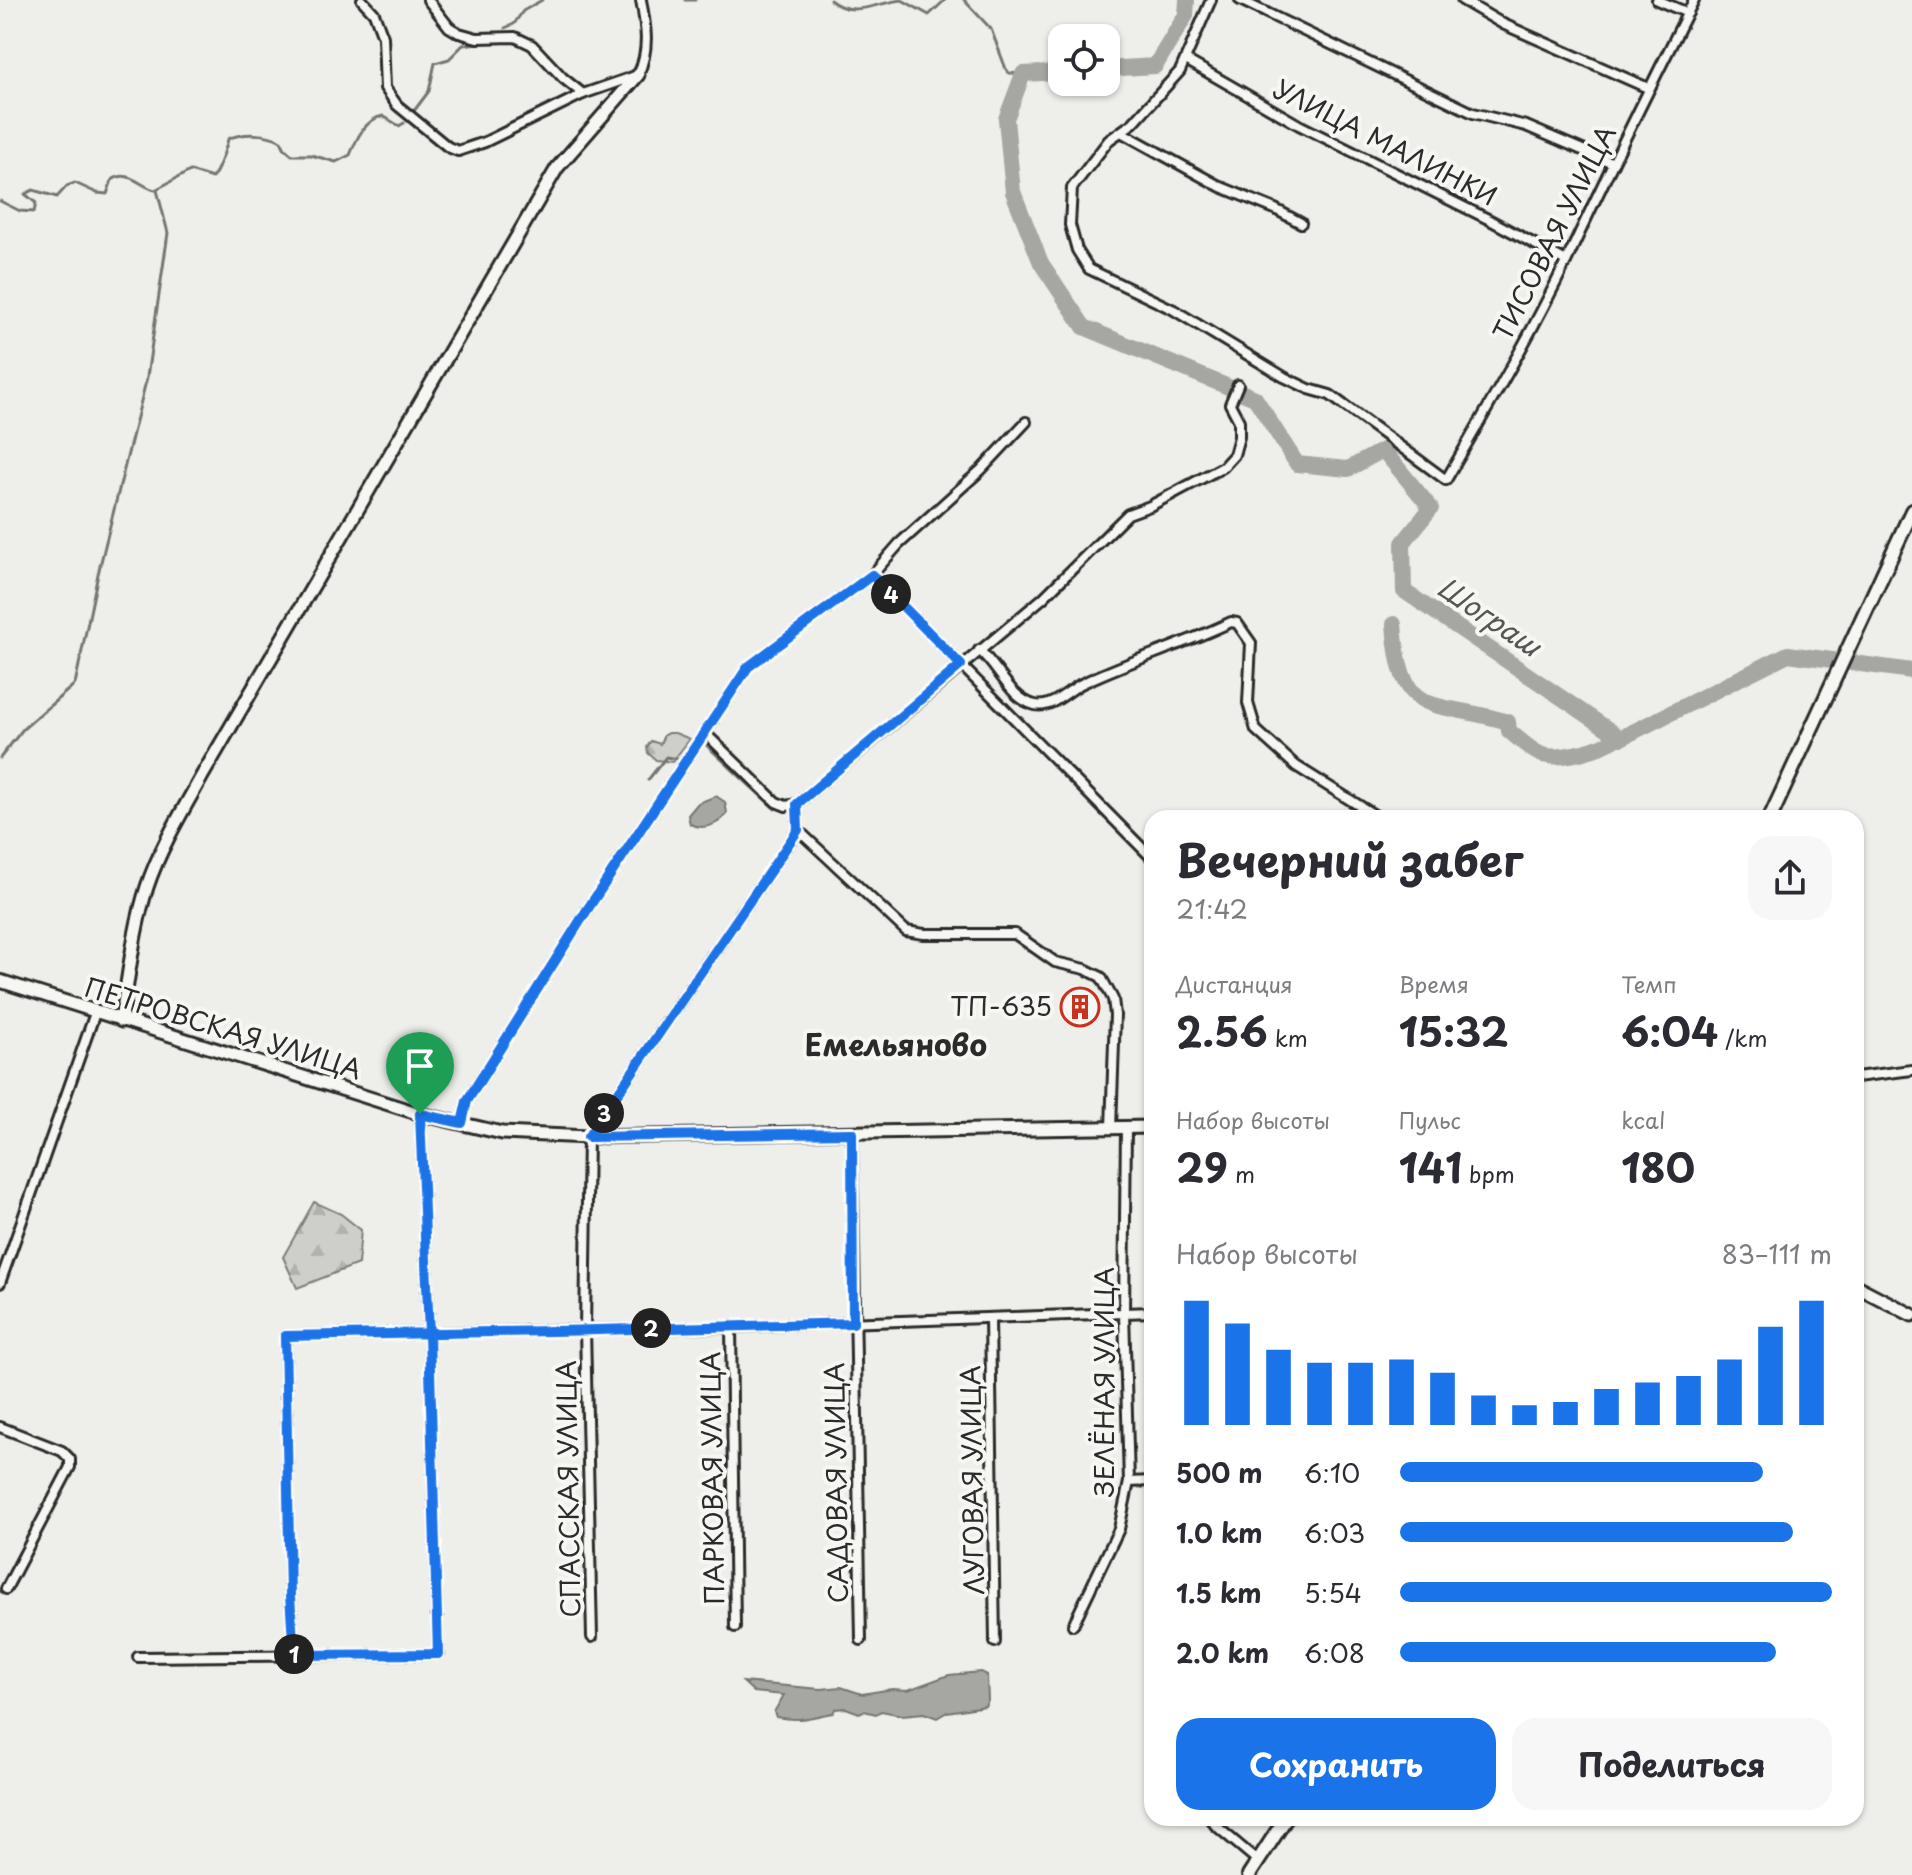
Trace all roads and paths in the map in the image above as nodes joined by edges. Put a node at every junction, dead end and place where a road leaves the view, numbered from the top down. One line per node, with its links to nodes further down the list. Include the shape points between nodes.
1 (362, 0): 13 (street, via 374,13 383,37 385,88 397,105 448,147 458,151 485,142)
2 (428, 0): 13 (street, via 459,33 515,37 532,45)
3 (641, 0): 11 (street, via 647,33)
4 (1211, 0): 10 (street)
5 (1240, 0): 15 (street, via 1460,107 1526,126)
6 (1462, 0): 12 (street, via 1503,24)
7 (1657, 0): 9 (street)
8 (1694, 0): 9 (street, ТИСОВАЯ УЛИЦА)
9 (1688, 13): 12 (street, ТИСОВАЯ УЛИЦА)
10 (1186, 60): 14 (street); 17 (street, УЛИЦА МАЛИНКИ, via 1299,125)
11 (638, 75): 13 (street); 32 (street, via 557,168 177,821 147,886)
12 (1648, 88): 15 (street, ТИСОВАЯ УЛИЦА)
13 (583, 94)
14 (1121, 132): 16 (street); 17 (street, ТИСОВАЯ УЛИЦА, via 1072,188 1070,225 1089,269 1174,310 1284,377 1330,395 1446,480)
15 (1613, 163): 17 (street, ТИСОВАЯ УЛИЦА)
16 (1301, 223)
17 (1566, 261)
18 (1238, 385): 22 (street, via 1230,404 1239,421 1239,437 1234,455 1223,467 1128,514 1043,598)
19 (1026, 422): 21 (street)
20 (1912, 511): 27 (main road)
21 (872, 575): 23 (street); 24 (street, via 748,667)
22 (979, 650): 23 (street); 26 (street, via 1012,692 1037,706 1048,705 1084,682 1237,623 1251,643 1248,703 1256,730 1296,766)
23 (961, 665): 25 (street); 29 (street)
24 (705, 733): 25 (street, via 776,802); 36 (street, via 467,1101)
25 (797, 804): 28 (street)
26 (1366, 810)
27 (1774, 810)
28 (798, 830): 38 (street, via 906,931 1015,934 1055,962 1101,977 1115,1015); 41 (street)
29 (1144, 850)
30 (0, 981): 31 (street, ПЕТРОВСКАЯ УЛИЦА)
31 (95, 1013): 32 (street, ПЕТРОВСКАЯ УЛИЦА); 42 (street)
32 (121, 1021): 35 (street, ПЕТРОВСКАЯ УЛИЦА)
33 (1912, 1070): 34 (street)
34 (1864, 1076)
35 (420, 1114): 36 (street, ПЕТРОВСКАЯ УЛИЦА); 51 (street)
36 (462, 1123): 41 (street, ПЕТРОВСКАЯ УЛИЦА, via 502,1133)
37 (1144, 1127): 39 (street, ПЕТРОВСКАЯ УЛИЦА)
38 (1111, 1128): 39 (street, ПЕТРОВСКАЯ УЛИЦА); 40 (street, ПЕТРОВСКАЯ УЛИЦА)
39 (1126, 1128): 45 (street, ЗЕЛЁНАЯ УЛИЦА)
40 (852, 1133): 41 (street, ПЕТРОВСКАЯ УЛИЦА); 48 (street, САДОВАЯ УЛИЦА)
41 (588, 1137): 50 (street, СПАССКАЯ УЛИЦА)
42 (0, 1283)
43 (1864, 1290): 46 (street)
44 (1144, 1312): 45 (street)
45 (1124, 1313): 47 (street); 54 (street, ЗЕЛЁНАЯ УЛИЦА)
46 (1912, 1315)
47 (990, 1318): 48 (street); 60 (street, ЛУГОВАЯ УЛИЦА)
48 (853, 1323): 49 (street); 59 (street, САДОВАЯ УЛИЦА)
49 (731, 1327): 50 (street); 57 (street, ПАРКОВАЯ УЛИЦА)
50 (585, 1329): 51 (street); 58 (street, СПАССКАЯ УЛИЦА)
51 (429, 1334): 61 (street, via 285,1336); 61 (street, via 438,1654)
52 (0, 1427): 55 (street, via 70,1459)
53 (1144, 1481): 54 (street)
54 (1129, 1482): 56 (street, ЗЕЛЁНАЯ УЛИЦА, via 1119,1529)
55 (6, 1589)
56 (1073, 1625)
57 (735, 1627)
58 (592, 1637)
59 (861, 1640)
60 (995, 1642)
61 (294, 1655): 62 (street)
62 (138, 1657)
63 (1216, 1826): 65 (street)
64 (1281, 1826): 65 (main road)
65 (1258, 1861): 66 (main road)
66 (1249, 1875)

